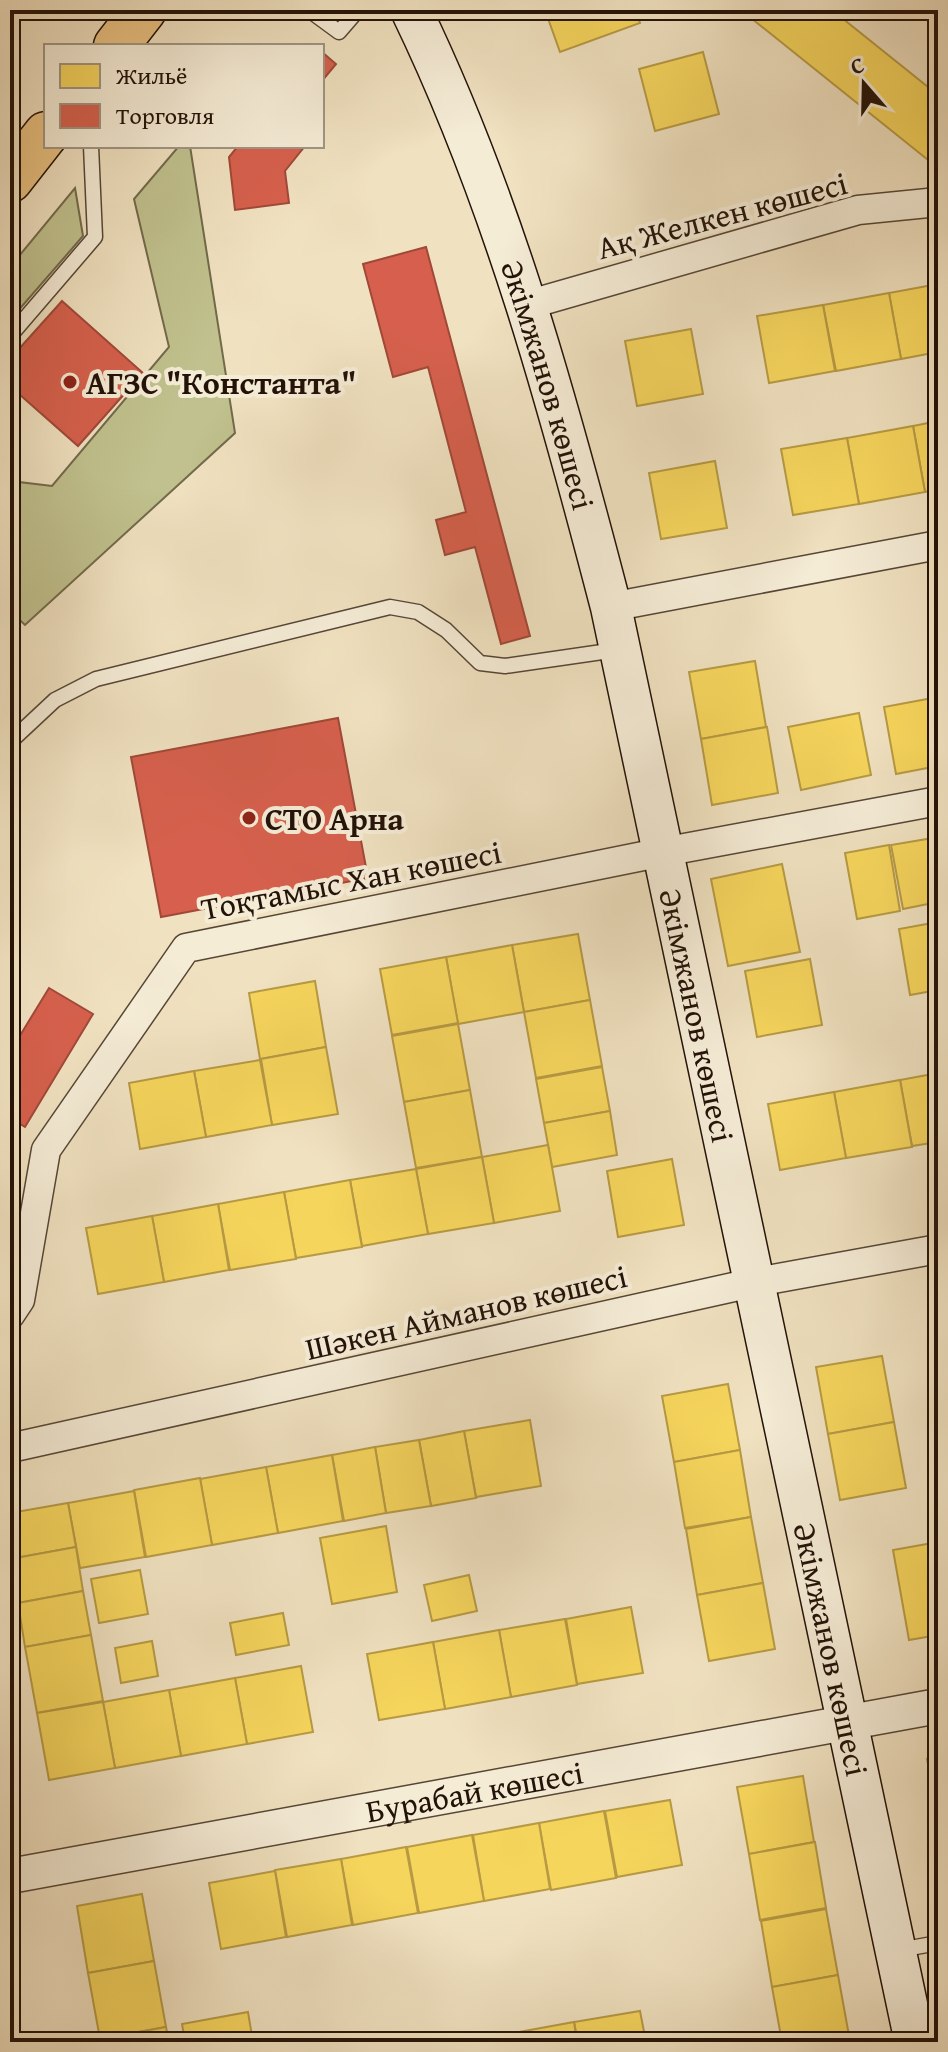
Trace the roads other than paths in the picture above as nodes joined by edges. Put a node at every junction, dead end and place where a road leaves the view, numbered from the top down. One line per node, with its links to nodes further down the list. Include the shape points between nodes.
1 (144, 10): 5 (highway)
2 (309, 10): 3 (lane, via 339,32)
3 (358, 10)
4 (411, 10): 10 (main road, Әкімжанов көшесі, via 459,113)
5 (118, 44)
6 (44, 137): 8 (highway)
7 (91, 148): 11 (lane, via 95,237)
8 (10, 180)
9 (938, 202): 10 (street, Ақ Желкен көшесі, via 858,210)
10 (527, 305): 13 (main road, Әкімжанов көшесі)
11 (10, 336)
12 (938, 545): 13 (street)
13 (611, 607): 14 (main road, Әкімжанов көшесі)
14 (620, 649): 15 (lane, via 505,666 480,663 418,612 390,607 96,679 55,700); 17 (main road, Әкімжанов көшесі)
15 (10, 742)
16 (938, 801): 17 (street, Тоқтамыс Хан көшесі)
17 (663, 852): 19 (main road, Әкімжанов көшесі); 20 (street, Тоқтамыс Хан көшесі, via 186,948 46,1150)
18 (938, 1249): 19 (street, Шәкен Айманов көшесі)
19 (756, 1282): 21 (street, Шәкен Айманов көшесі); 23 (main road, Әкімжанов көшесі)
20 (13, 1301)
21 (10, 1448)
22 (938, 1706): 23 (street, Бурабай көшесі)
23 (848, 1723): 24 (street, Бурабай көшесі); 26 (main road, Әкімжанов көшесі)
24 (10, 1876)
25 (938, 1943): 26 (lane)
26 (898, 1950): 27 (main road, Әкімжанов көшесі)
27 (915, 2042)

